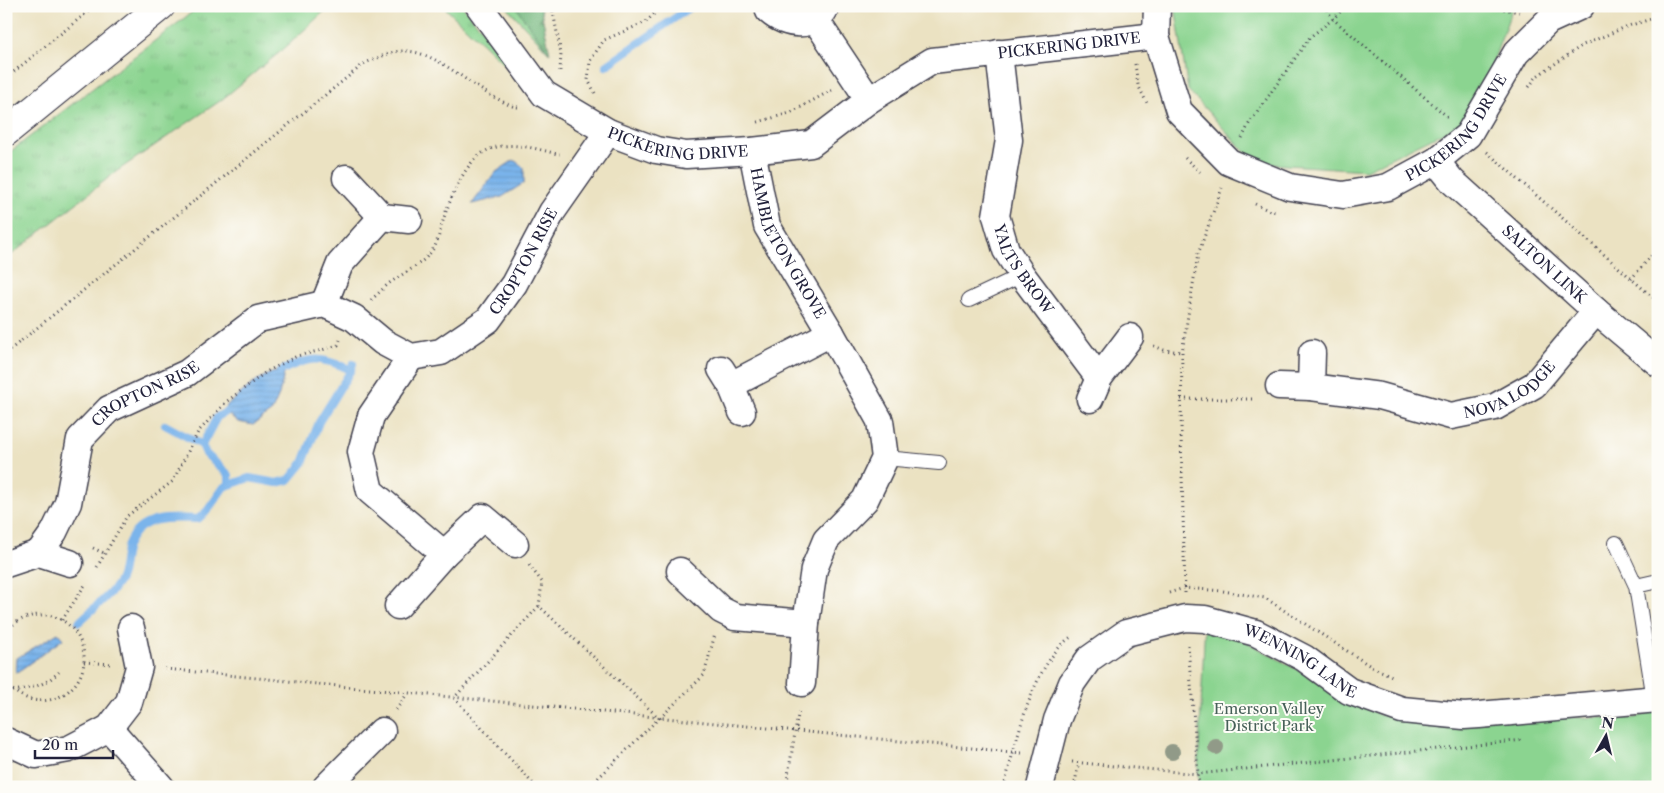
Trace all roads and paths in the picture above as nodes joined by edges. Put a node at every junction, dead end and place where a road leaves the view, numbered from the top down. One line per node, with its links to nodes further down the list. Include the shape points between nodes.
1 (95, 6): 16 (path)
2 (161, 6): 19 (street)
3 (479, 6): 17 (street, PICKERING DRIVE)
4 (552, 6): 17 (path, via 561,54 559,76)
5 (1157, 6): 14 (street)
6 (1324, 6): 13 (path)
7 (1346, 6): 13 (path)
8 (1484, 6): 12 (path)
9 (1581, 6): 12 (street, PICKERING DRIVE)
10 (769, 11): 11 (street, via 787,23 803,24)
11 (821, 12): 18 (street)
12 (1537, 13): 21 (street, PICKERING DRIVE)
13 (1333, 19): 21 (path); 24 (path, via 1310,37 1249,124)
14 (1156, 36): 15 (street, PICKERING DRIVE); 24 (street, PICKERING DRIVE, via 1179,112)
15 (999, 53): 18 (street, PICKERING DRIVE, via 932,61); 29 (street, YALTS BROW, via 1009,140 996,216 1006,250)
16 (6, 78)
17 (544, 94): 20 (street, PICKERING DRIVE); 37 (path, via 531,106 515,107 420,53 395,52 365,63)
18 (870, 100): 22 (street, PICKERING DRIVE, via 811,144)
19 (6, 132)
20 (608, 132): 22 (street, PICKERING DRIVE, via 656,150 686,155); 39 (street, CROPTON RISE, via 552,212 514,284 488,320 441,352)
21 (1468, 135): 23 (street, PICKERING DRIVE); 30 (path)
22 (752, 151): 35 (street, HAMBLETON GROVE, via 767,226)
23 (1436, 161): 24 (street, PICKERING DRIVE, via 1388,187 1343,195 1290,187); 34 (street, SALTON LINK, via 1452,182)
24 (1229, 162): 43 (path, via 1198,254 1182,352)
25 (346, 178): 26 (street)
26 (382, 217): 27 (street); 33 (street, via 340,264)
27 (408, 220)
28 (1658, 248): 30 (path)
29 (1022, 276): 31 (lane); 36 (street, YALTS BROW, via 1094,388)
30 (1631, 279): 32 (path)
31 (969, 300)
32 (1658, 302)
33 (324, 304): 39 (street, via 354,318 383,342); 49 (street, CROPTON RISE, via 258,319 187,373 109,410 80,439 68,503)
34 (1596, 311): 40 (street, SALTON LINK); 42 (street, NOVA LODGE, via 1534,385 1495,407 1451,416 1380,396)
35 (831, 333): 44 (street, HAMBLETON GROVE, via 726,377); 45 (street, HAMBLETON GROVE, via 880,421)
36 (1130, 337)
37 (6, 353)
38 (1312, 353): 42 (street)
39 (411, 357): 50 (street, via 371,416 361,452 370,490)
40 (1658, 363)
41 (1279, 386): 42 (street, NOVA LODGE); 43 (path, via 1264,400)
42 (1311, 387)
43 (1181, 399): 59 (path)
44 (742, 412)
45 (885, 458): 46 (lane); 60 (street, via 865,500 826,540 814,569)
46 (940, 463)
47 (1616, 543): 55 (lane)
48 (514, 544): 50 (street, via 483,517); 57 (path, via 542,582)
49 (39, 553): 51 (street); 52 (street)
50 (444, 554): 56 (street)
51 (70, 563)
52 (6, 564)
53 (680, 571): 58 (street)
54 (1658, 581): 55 (lane)
55 (1636, 586): 70 (lane)
56 (398, 606)
57 (539, 606): 69 (path); 71 (path)
58 (721, 610): 60 (street, via 734,617); 71 (path, via 704,675)
59 (1186, 618): 70 (street, WENNING LANE, via 1205,619 1256,633 1304,658 1349,691 1402,710 1472,716); 77 (street, WENNING LANE, via 1126,633 1089,659 1072,683 1056,720); 79 (path)
60 (806, 623): 66 (street)
61 (132, 628): 64 (street)
62 (6, 632): 63 (path, via 22,619 49,615 62,620 80,638)
63 (84, 662): 64 (path); 68 (path, via 74,687 51,701 24,698)
64 (139, 667): 69 (path); 72 (street, via 129,702)
65 (60, 672): 68 (path, via 36,687)
66 (802, 683): 74 (path)
67 (6, 684): 68 (path)
68 (12, 691)
69 (454, 698): 71 (path); 82 (path)
70 (1656, 699)
71 (659, 718): 74 (path); 83 (path)
72 (109, 728): 76 (street, via 69,749 36,755); 80 (street)
73 (382, 731): 81 (street)
74 (796, 732): 77 (path); 84 (path)
75 (1531, 739): 79 (path)
76 (6, 741)
77 (1048, 758): 78 (path); 85 (street, WENNING LANE)
78 (1079, 763): 79 (path); 86 (path)
79 (1198, 774): 87 (path)
80 (162, 787)
81 (326, 787)
82 (536, 787)
83 (589, 787)
84 (786, 787)
85 (1040, 787)
86 (1074, 787)
87 (1199, 787)

